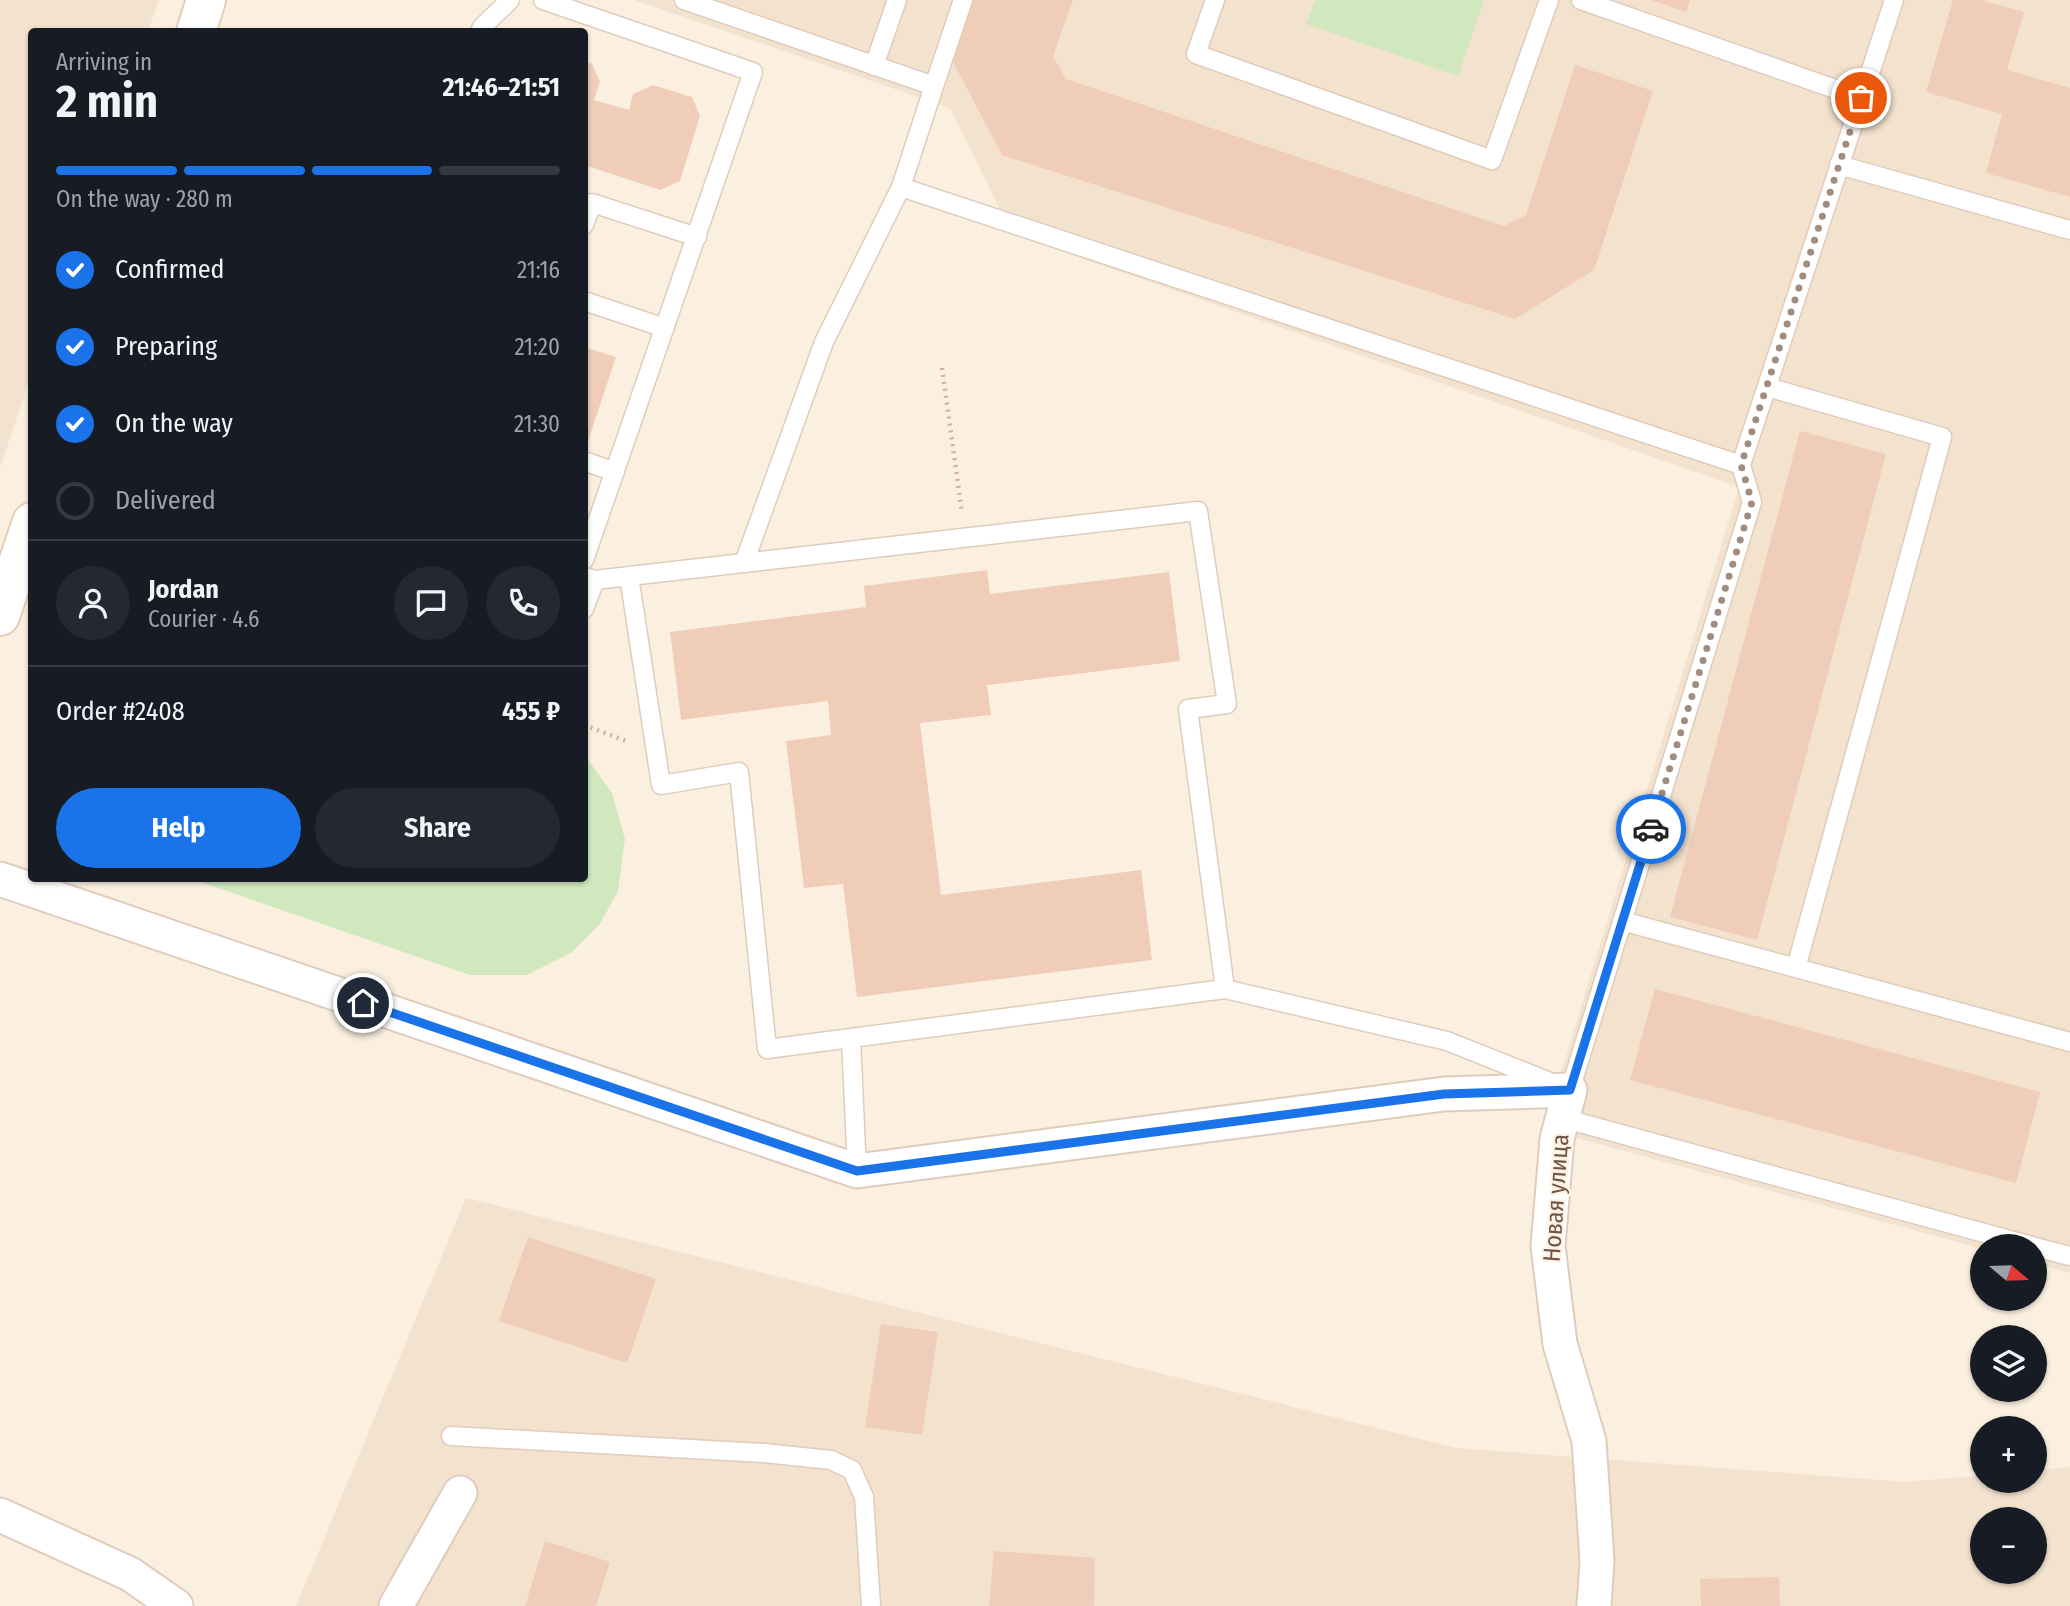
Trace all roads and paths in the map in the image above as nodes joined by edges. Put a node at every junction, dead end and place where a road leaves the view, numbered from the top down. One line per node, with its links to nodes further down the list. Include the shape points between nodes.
1 (206, 0): 11 (street)
2 (510, 0): 12 (lane)
3 (543, 0): 20 (lane, via 753,72)
4 (684, 0): 13 (lane)
5 (897, 0): 13 (lane)
6 (963, 0): 14 (lane)
7 (1215, 0): 8 (lane, via 1196,54 1492,160)
8 (1549, 0)
9 (1581, 0): 15 (lane)
10 (1894, 0): 15 (lane)
11 (197, 28)
12 (482, 28)
13 (874, 66): 14 (lane)
14 (934, 86): 17 (lane)
15 (1861, 98): 16 (lane)
16 (1839, 165): 19 (lane); 24 (lane)
17 (901, 187): 26 (lane); 31 (lane, via 824,342)
18 (588, 214): 20 (lane, via 592,203)
19 (2070, 230)
20 (696, 237): 22 (lane)
21 (588, 302): 22 (lane)
22 (665, 328): 27 (lane)
23 (943, 368): 29 (path)
24 (1767, 387): 26 (lane); 39 (lane, via 1942,437)
25 (588, 462): 27 (lane)
26 (1741, 465): 38 (lane, Новая улица, via 1752,502)
27 (615, 472): 30 (lane)
28 (28, 534): 34 (street)
29 (965, 538): 31 (lane); 40 (lane, via 1198,511 1227,704 1188,709)
30 (588, 549)
31 (744, 563): 32 (lane)
32 (629, 576): 33 (lane); 36 (lane)
33 (590, 578)
34 (0, 616)
35 (588, 727): 36 (path)
36 (656, 753): 41 (lane, via 661,785 739,772 767,1049)
37 (0, 879): 44 (street)
38 (1622, 920): 39 (lane); 43 (lane, Новая улица)
39 (1796, 968): 42 (lane)
40 (1225, 989): 41 (lane); 43 (lane, via 1447,1041)
41 (852, 1039): 44 (lane)
42 (2070, 1042)
43 (1566, 1104): 44 (street, via 1444,1094); 45 (lane); 54 (street, Новая улица, via 1557,1139 1548,1246 1560,1344 1589,1441 1597,1561)
44 (857, 1171)
45 (1994, 1234)
46 (2048, 1250): 47 (lane)
47 (2070, 1256)
48 (451, 1436): 53 (lane, via 831,1460 852,1470 864,1497)
49 (460, 1493): 52 (street)
50 (0, 1515): 51 (street, via 130,1574)
51 (176, 1606)
52 (396, 1606)
53 (871, 1606)
54 (1594, 1606)

